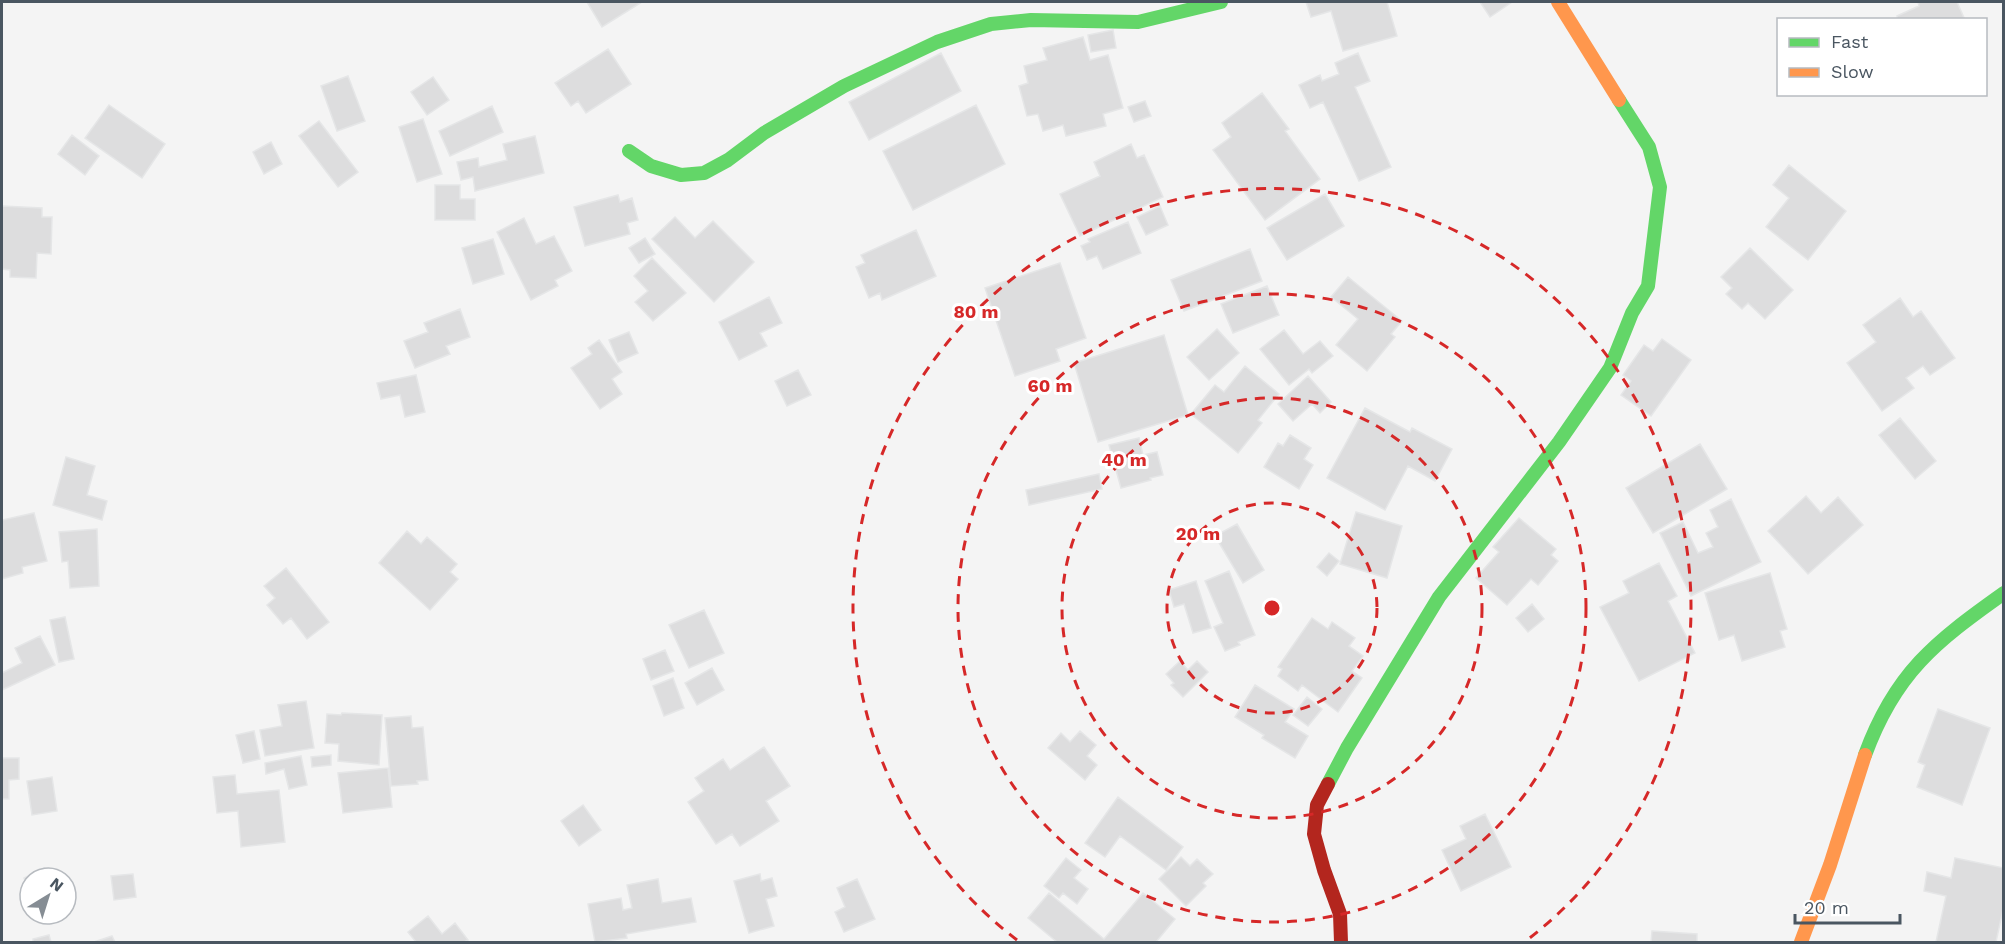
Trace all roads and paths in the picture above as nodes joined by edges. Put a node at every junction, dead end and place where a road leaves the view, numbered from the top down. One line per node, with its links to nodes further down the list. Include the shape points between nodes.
1 (1221, 2): 3 (street, via 1138,22 1031,20 991,24 937,42 844,86 704,173 681,175 651,166)
2 (1558, 2): 5 (street, via 1648,147 1660,187 1648,286 1632,313 1610,368 1559,442 1439,597 1317,805 1314,834 1340,914)
3 (629, 151)
4 (2004, 593): 6 (street, via 1933,646 1885,708 1865,752 1820,897)
5 (1341, 942)
6 (1801, 942)

